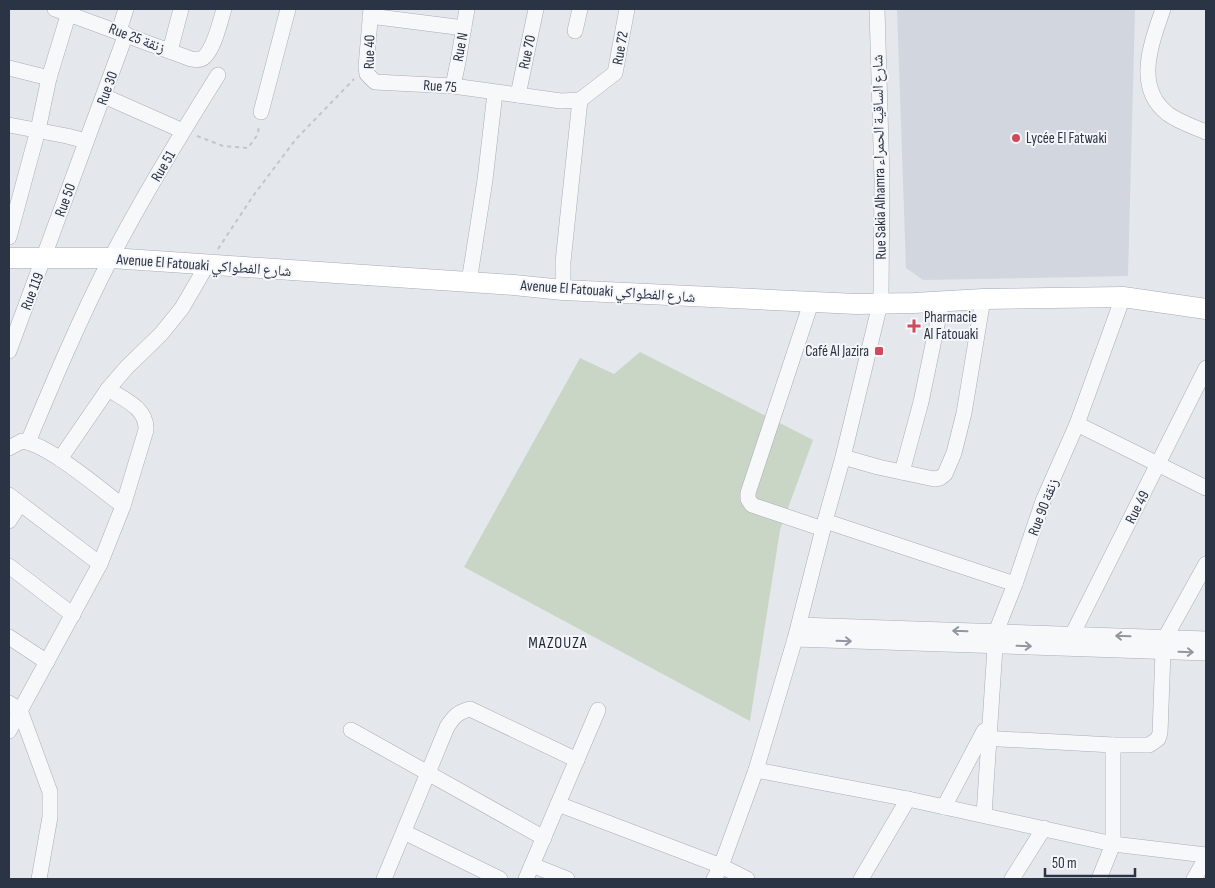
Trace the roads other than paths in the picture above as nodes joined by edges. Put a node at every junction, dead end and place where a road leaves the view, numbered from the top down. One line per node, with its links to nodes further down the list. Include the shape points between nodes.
1 (126, 9): 15 (street, Rue 30)
2 (181, 9): 16 (street)
3 (224, 9): 16 (street, Rue 25 زنقة, via 216,33 199,60)
4 (288, 9): 26 (street)
5 (467, 9): 13 (street, Rue N)
6 (536, 9): 23 (street, Rue 70)
7 (580, 9): 14 (street)
8 (627, 9): 25 (street, Rue 72, via 615,73)
9 (877, 9): 43 (street, Rue Sakia Alhamra شارع الساقية الحمراء, via 882,180)
10 (1163, 9): 30 (street, via 1148,60 1151,92 1168,114)
11 (65, 10): 15 (street, Rue 25 زنقة); 19 (street)
12 (370, 12): 13 (street); 20 (street, Rue 40, via 366,67 375,82)
13 (464, 28): 21 (street, Rue N)
14 (575, 31)
15 (123, 32): 16 (street, Rue 25 زنقة); 24 (street, Rue 30)
16 (170, 51)
17 (9, 68): 19 (street)
18 (218, 75): 29 (street, Rue 51)
19 (50, 78): 28 (street)
20 (385, 82): 21 (street, Rue 75)
21 (452, 86): 22 (street, Rue 75)
22 (495, 93): 23 (street, Rue 75); 37 (street, via 486,180)
23 (518, 95): 25 (street, Rue 75, via 561,101)
24 (104, 96): 29 (street); 31 (street, Rue 30)
25 (580, 100): 38 (street)
26 (261, 112)
27 (9, 125): 28 (street)
28 (38, 130): 31 (street); 32 (street)
29 (183, 131): 35 (street, Rue 51)
30 (1206, 132)
31 (86, 142): 34 (street, Rue 50)
32 (9, 237)
33 (9, 258): 34 (main road, Avenue El Fatouaki شارع الفطواكي)
34 (44, 258): 35 (main road, Avenue El Fatouaki شارع الفطواكي); 45 (street, Rue 119)
35 (111, 258): 36 (main road, Avenue El Fatouaki شارع الفطواكي); 49 (street, Rue 51)
36 (208, 265): 37 (main road, Avenue El Fatouaki شارع الفطواكي); 47 (street, via 182,308)
37 (469, 282): 38 (main road, Avenue El Fatouaki شارع الفطواكي)
38 (563, 290): 42 (main road, Avenue El Fatouaki شارع الفطواكي)
39 (1123, 297): 40 (main road, Avenue El Fatouaki شارع الفطواكي); 44 (main road, Avenue El Fatouaki شارع الفطواكي); 48 (street, Rue 90 زنقة)
40 (982, 299): 41 (main road, Avenue El Fatouaki شارع الفطواكي); 54 (street, via 964,413 948,471 943,477 934,479)
41 (942, 301): 43 (main road, Avenue El Fatouaki شارع الفطواكي); 54 (street, via 921,402)
42 (811, 303): 43 (main road, Avenue El Fatouaki شارع الفطواكي); 59 (street, via 748,499 752,505)
43 (880, 304): 51 (street, Rue Sakia Alhamra شارع الساقية الحمراء)
44 (1206, 309)
45 (9, 351)
46 (1206, 368): 53 (street, Rue 49)
47 (108, 389): 52 (street); 57 (street, via 133,405 146,421)
48 (1077, 424): 53 (street); 63 (street, Rue 90 زنقة, via 1043,502)
49 (28, 442): 50 (street, via 16,443); 52 (street)
50 (9, 448)
51 (843, 457): 54 (street); 59 (street, Rue Sakia Alhamra شارع الساقية الحمراء)
52 (60, 459): 57 (street)
53 (1159, 464): 55 (street); 69 (street, Rue 49)
54 (902, 472)
55 (1206, 488)
56 (14, 499): 58 (street); 60 (street)
57 (122, 506): 60 (street)
58 (9, 522)
59 (824, 525): 63 (street); 65 (street, Rue Sakia Alhamra شارع الساقية الحمراء)
60 (100, 564): 64 (street)
61 (1206, 564): 70 (street)
62 (9, 566): 64 (street)
63 (1015, 584): 67 (street, Rue 90 زنقة)
64 (73, 616): 72 (street)
65 (797, 632): 67 (street); 80 (street, Rue Sakia Alhamra شارع الساقية الحمراء)
66 (9, 637): 72 (street)
67 (995, 639): 69 (street); 77 (street, Rue 90 زنقة)
68 (1206, 639): 70 (street)
69 (1072, 641): 70 (street)
70 (1164, 645): 71 (street, one-way to 71); 78 (street, via 1158,739 1149,745)
71 (1206, 653)
72 (47, 662): 73 (street)
73 (14, 706): 76 (street); 93 (street, via 50,792 51,805)
74 (598, 710): 79 (street)
75 (351, 730): 81 (street)
76 (9, 731)
77 (984, 739): 78 (street); 84 (street); 85 (street)
78 (1113, 745): 89 (street)
79 (577, 760): 81 (street, via 470,709 460,711 447,727); 83 (street)
80 (756, 770): 82 (street); 92 (street, Rue Sakia Alhamra شارع الساقية الحمراء)
81 (429, 774): 87 (street); 88 (street)
82 (908, 799): 84 (street); 98 (street)
83 (558, 804): 88 (street); 92 (street)
84 (944, 807): 85 (street)
85 (984, 815): 86 (street)
86 (1044, 828): 89 (street); 99 (street)
87 (404, 832): 94 (street); 95 (street)
88 (544, 838): 91 (street)
89 (1113, 844): 90 (street); 100 (street)
90 (1206, 857): 101 (street)
91 (529, 872): 96 (street)
92 (717, 873): 97 (street)
93 (39, 879)
94 (384, 879)
95 (500, 879)
96 (567, 879)
97 (747, 879)
98 (861, 879)
99 (1012, 879)
100 (1099, 879)
101 (1194, 879)

